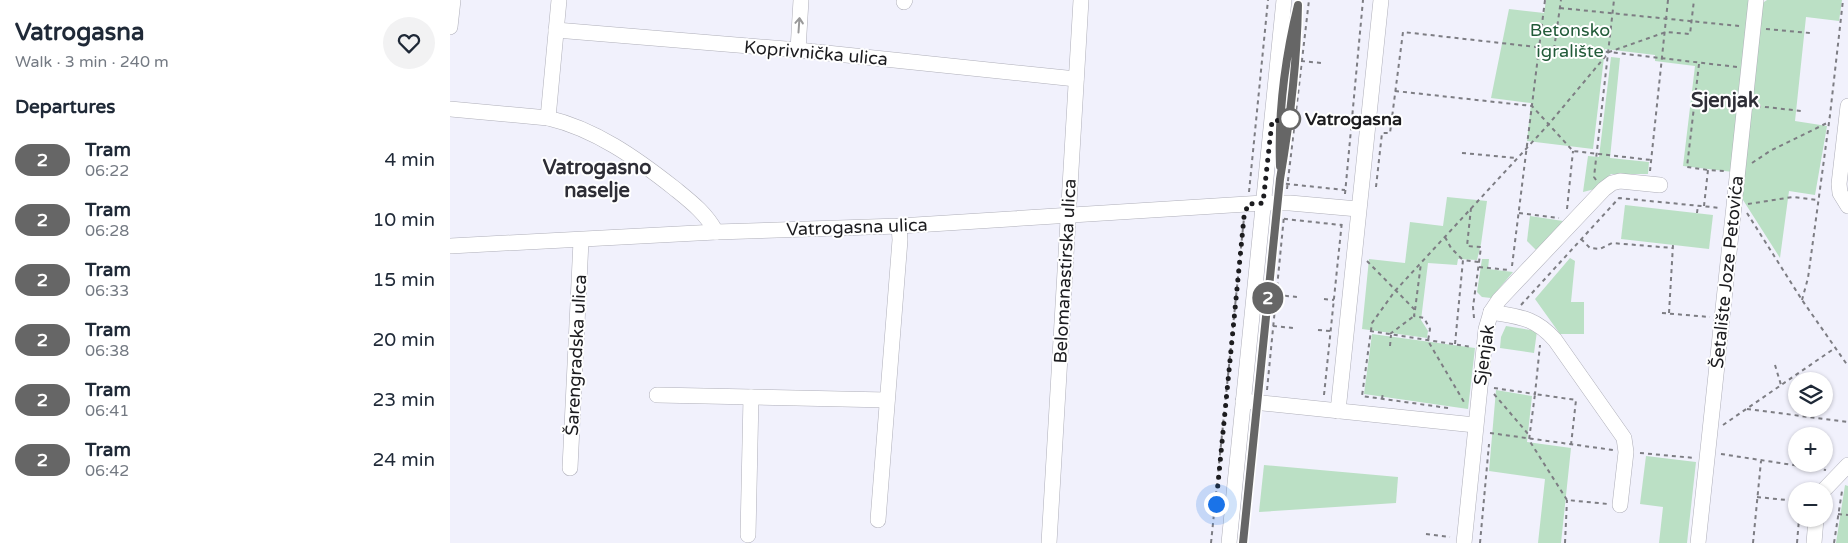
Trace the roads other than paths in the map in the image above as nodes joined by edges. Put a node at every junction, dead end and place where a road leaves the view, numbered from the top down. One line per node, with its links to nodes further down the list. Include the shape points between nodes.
1 (453, 0): 8 (street)
2 (559, 0): 9 (street)
3 (801, 0): 10 (street, one-way to 3)
4 (1081, 0): 11 (street, Belomanastirska ulica)
5 (1284, 0): 16 (street)
6 (1381, 0): 18 (street)
7 (1756, 0): 41 (street, Šetalište Joze Petovića, via 1738,173 1738,204 1722,318)
8 (450, 27)
9 (556, 30): 10 (street, Koprivnička ulica); 14 (street)
10 (798, 50): 11 (street, Koprivnička ulica)
11 (1076, 79): 19 (street, Belomanastirska ulica)
12 (1848, 106): 17 (street, via 1839,184)
13 (450, 109): 14 (street)
14 (548, 118): 21 (street, via 600,138 651,169 692,202)
15 (1654, 184): 24 (street, Sjenjak, via 1620,181 1604,189 1499,300)
16 (1263, 203): 18 (street); 19 (street, Vatrogasna ulica); 28 (street)
17 (1848, 206)
18 (1351, 209): 29 (street)
19 (1068, 216): 20 (street, Vatrogasna ulica); 39 (street, Belomanastirska ulica)
20 (899, 226): 21 (street, Vatrogasna ulica); 27 (street)
21 (716, 232): 22 (street, Vatrogasna ulica)
22 (581, 241): 23 (street, Vatrogasna ulica); 31 (street, Šarengradska ulica)
23 (450, 246)
24 (1492, 312): 30 (street, Sjenjak, via 1486,330); 34 (street, via 1529,320 1548,332 1624,438 1626,452)
25 (657, 395): 26 (street)
26 (751, 397): 27 (street); 37 (street)
27 (887, 400): 35 (street)
28 (1244, 401): 29 (street); 40 (street)
29 (1338, 411): 30 (street)
30 (1475, 425): 38 (street, Sjenjak)
31 (570, 468)
32 (1844, 469): 33 (street)
33 (1832, 482)
34 (1620, 505)
35 (878, 520)
36 (1815, 527): 42 (street)
37 (748, 535)
38 (1460, 540)
39 (1049, 543)
40 (1229, 543)
41 (1698, 543)
42 (1814, 543)

